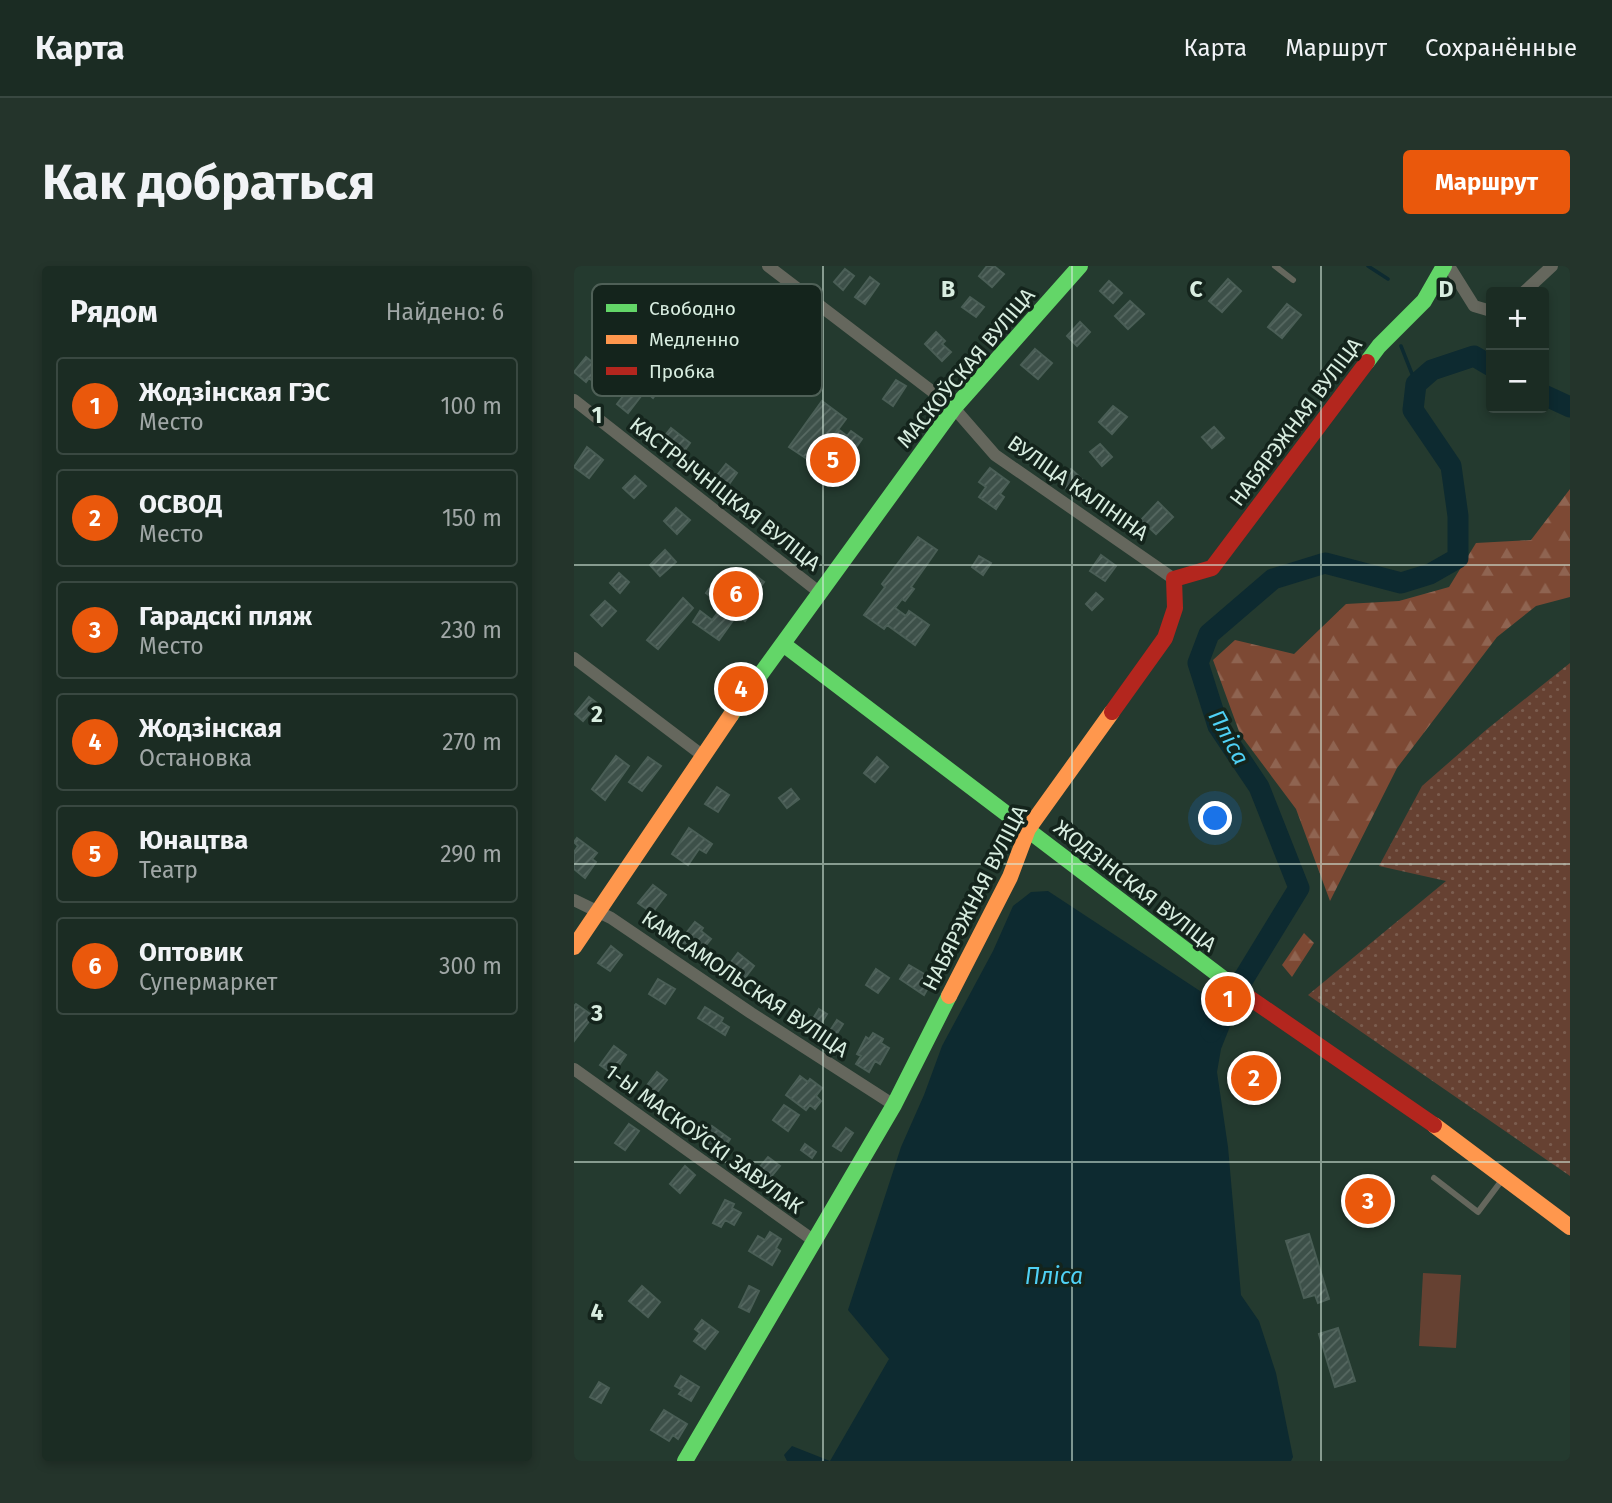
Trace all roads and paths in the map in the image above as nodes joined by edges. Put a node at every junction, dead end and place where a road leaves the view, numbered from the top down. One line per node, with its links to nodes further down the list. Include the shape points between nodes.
1 (768, 266): 7 (street, ВУЛІЦА КАЛІНІНА)
2 (1080, 266): 12 (main road, МАСКОЎСКАЯ ВУЛІЦА)
3 (1275, 266): 6 (lane)
4 (1446, 266): 10 (street, via 1474,306); 13 (main road, НАБЯРЭЖНАЯ ВУЛІЦА, via 1424,301 1379,346 1212,568)
5 (1552, 266): 8 (street)
6 (1293, 280)
7 (792, 284)
8 (1529, 287)
9 (822, 307): 12 (street, ВУЛІЦА КАЛІНІНА)
10 (1486, 310)
11 (574, 400): 14 (street, КАСТРЫЧНІЦКАЯ ВУЛІЦА)
12 (954, 408): 13 (street, ВУЛІЦА КАЛІНІНА, via 995,455); 14 (main road, МАСКОЎСКАЯ ВУЛІЦА)
13 (1174, 579): 18 (main road, НАБЯРЭЖНАЯ ВУЛІЦА, via 1175,608 1165,638)
14 (819, 592): 15 (main road, МАСКОЎСКАЯ ВУЛІЦА)
15 (783, 644): 17 (main road, МАСКОЎСКАЯ ВУЛІЦА); 18 (main road, ЖОДЗІНСКАЯ ВУЛІЦА)
16 (574, 658): 17 (street)
17 (702, 755): 20 (main road, МАСКОЎСКАЯ ВУЛІЦА)
18 (1028, 829): 23 (main road, НАБЯРЭЖНАЯ ВУЛІЦА, via 1010,877); 25 (main road, ЖОДЗІНСКАЯ ВУЛІЦА, via 1213,973)
19 (574, 900): 20 (street, КАМСАМОЛЬСКАЯ ВУЛІЦА)
20 (597, 913): 21 (main road, МАСКОЎСКАЯ ВУЛІЦА); 23 (street, КАМСАМОЛЬСКАЯ ВУЛІЦА)
21 (574, 947)
22 (574, 1069): 27 (street, 1-Ы МАСКОЎСКІ ЗАВУЛАК)
23 (894, 1105): 27 (main road, НАБЯРЭЖНАЯ ВУЛІЦА)
24 (1434, 1178): 25 (lane, via 1478,1212)
25 (1504, 1178): 26 (main road, ЖОДЗІНСКАЯ ВУЛІЦА)
26 (1570, 1227)
27 (813, 1240): 28 (main road, НАБЯРЭЖНАЯ ВУЛІЦА)
28 (685, 1461)

